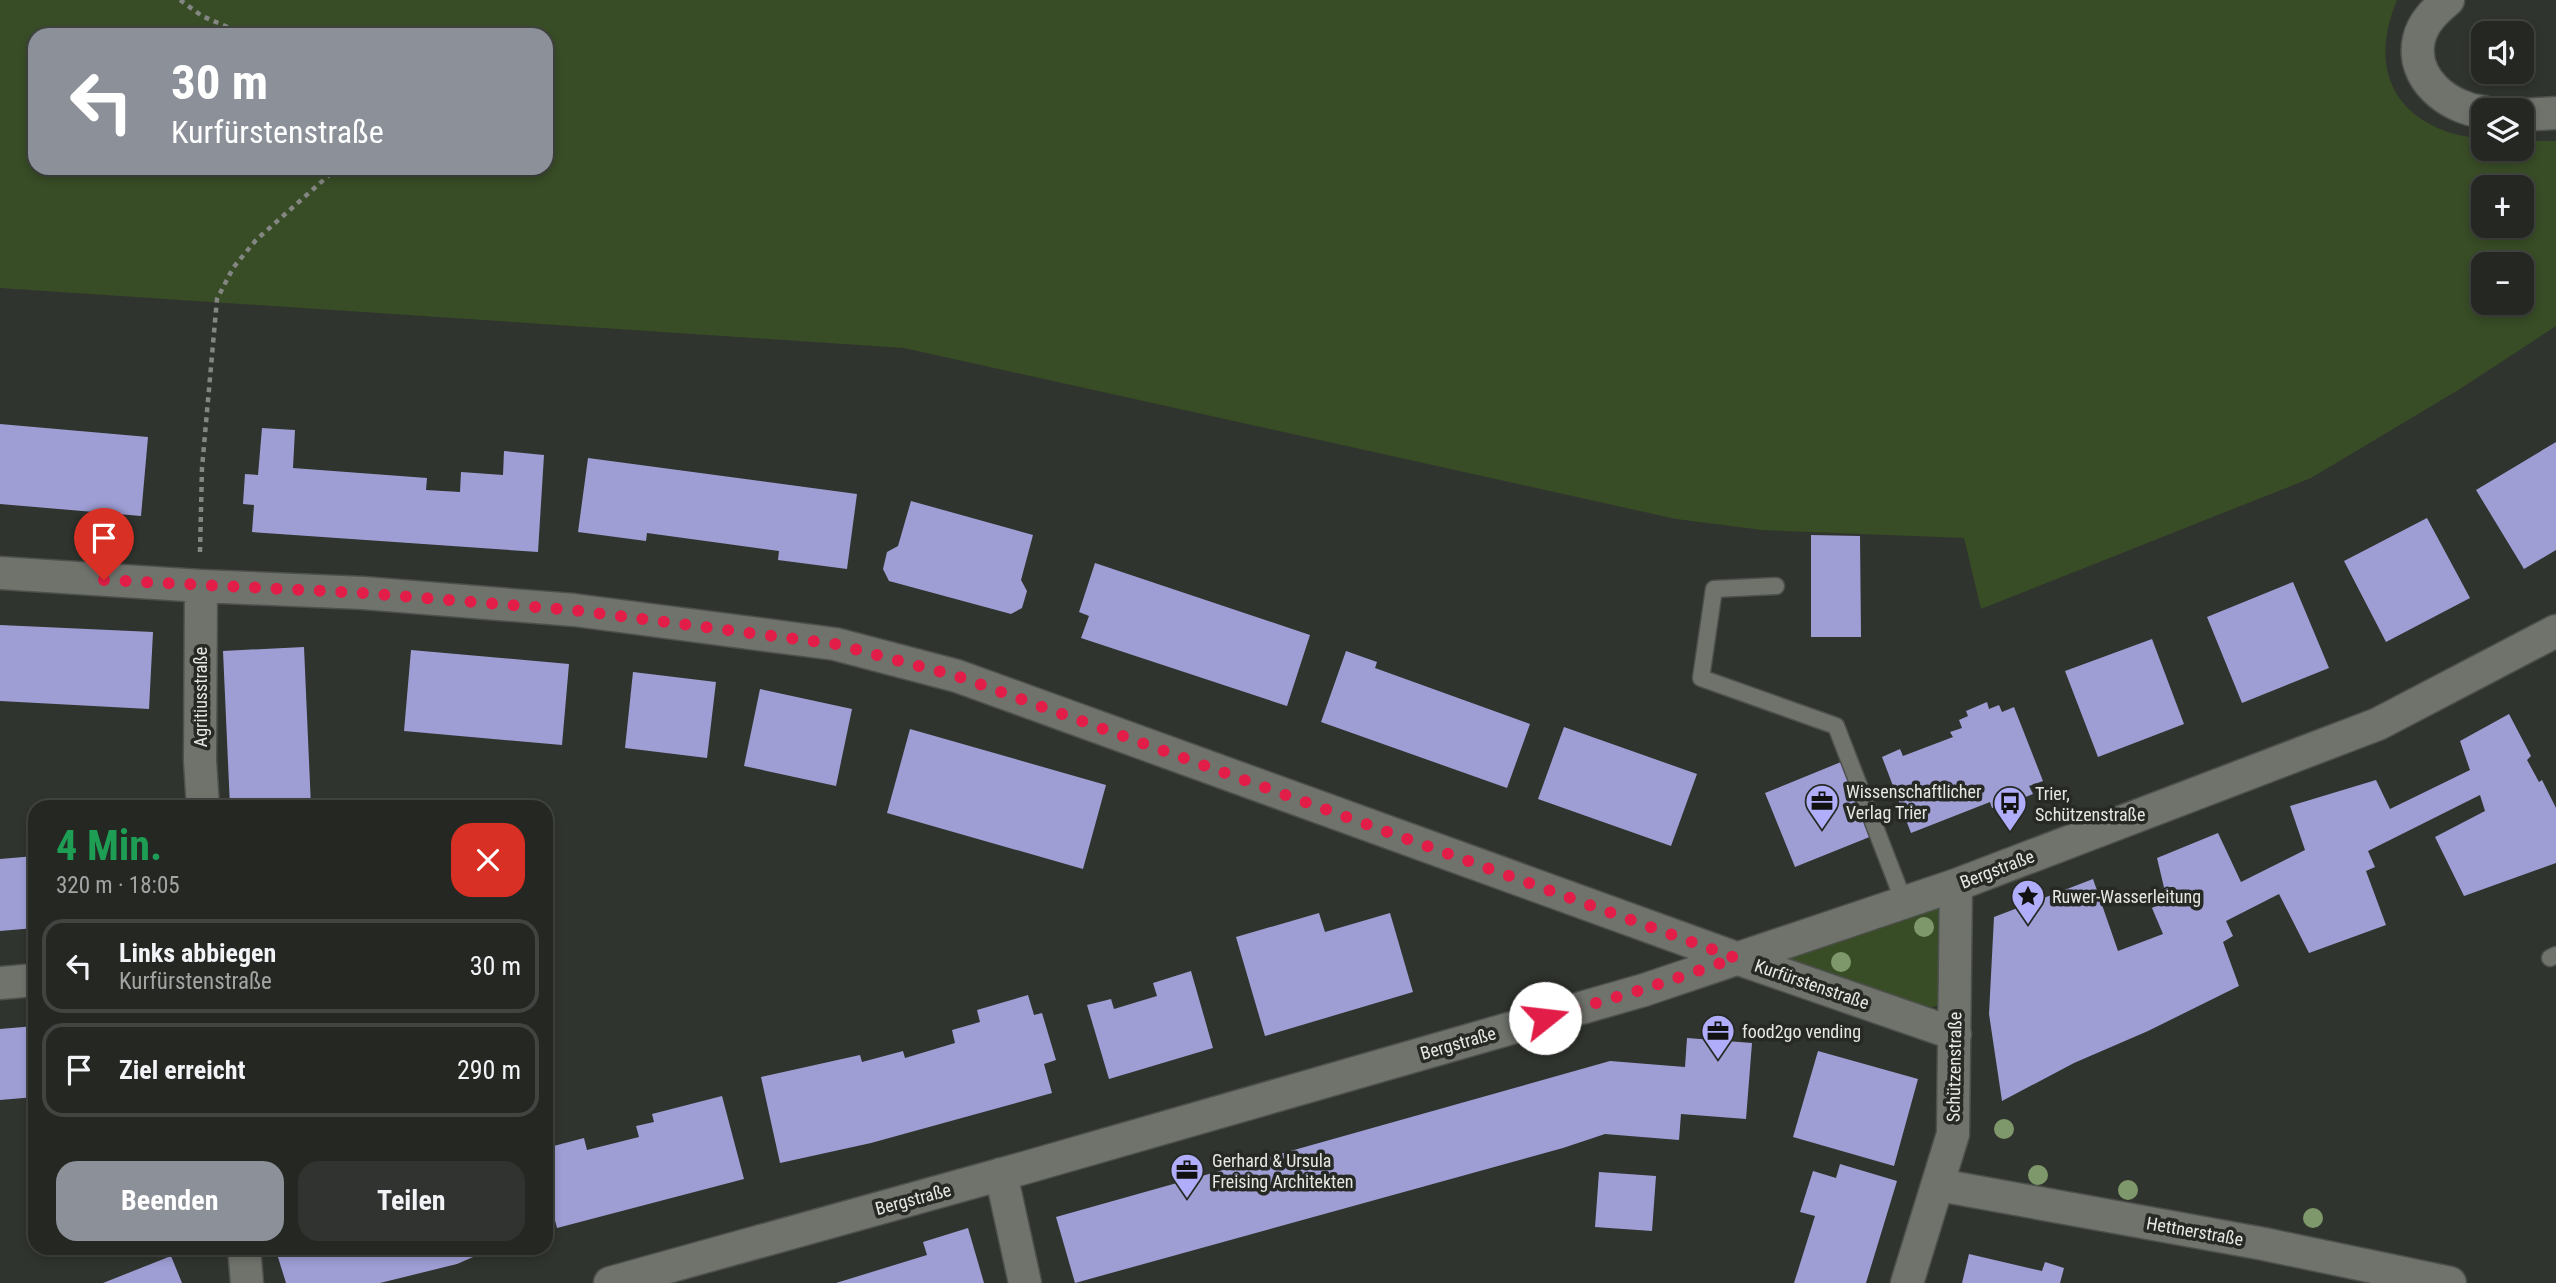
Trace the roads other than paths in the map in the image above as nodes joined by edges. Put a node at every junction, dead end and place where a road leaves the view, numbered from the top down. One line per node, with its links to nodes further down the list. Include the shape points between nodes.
1 (2448, 0): 2 (street, via 2421,33 2423,72 2442,97)
2 (2471, 111)
3 (2556, 113): 4 (street)
4 (2534, 114)
5 (0, 573): 6 (street, Kurfürstenstraße)
6 (200, 574): 9 (street, Agritiusstraße); 12 (street, Kurfürstenstraße, via 573,610 835,644 957,676)
7 (1776, 586): 11 (lane, via 1714,589 1702,678 1836,726)
8 (2556, 631): 10 (street, Bergstraße, via 2378,724)
9 (203, 800)
10 (1956, 885): 11 (street, Bergstraße); 15 (street, Schützenstraße)
11 (1904, 902): 12 (street, Bergstraße)
12 (1736, 958): 15 (street, Kurfürstenstraße); 16 (street, Bergstraße, via 1632,993)
13 (28, 981): 14 (street)
14 (0, 983)
15 (1955, 1034): 17 (street, Schützenstraße, via 1954,1134)
16 (1001, 1174): 20 (street, Bergstraße); 21 (street)
17 (1939, 1185): 22 (street, Schützenstraße); 23 (street, Hettnerstraße)
18 (245, 1255): 19 (street)
19 (247, 1283)
20 (610, 1283)
21 (1025, 1283)
22 (1907, 1283)
23 (2450, 1283)

